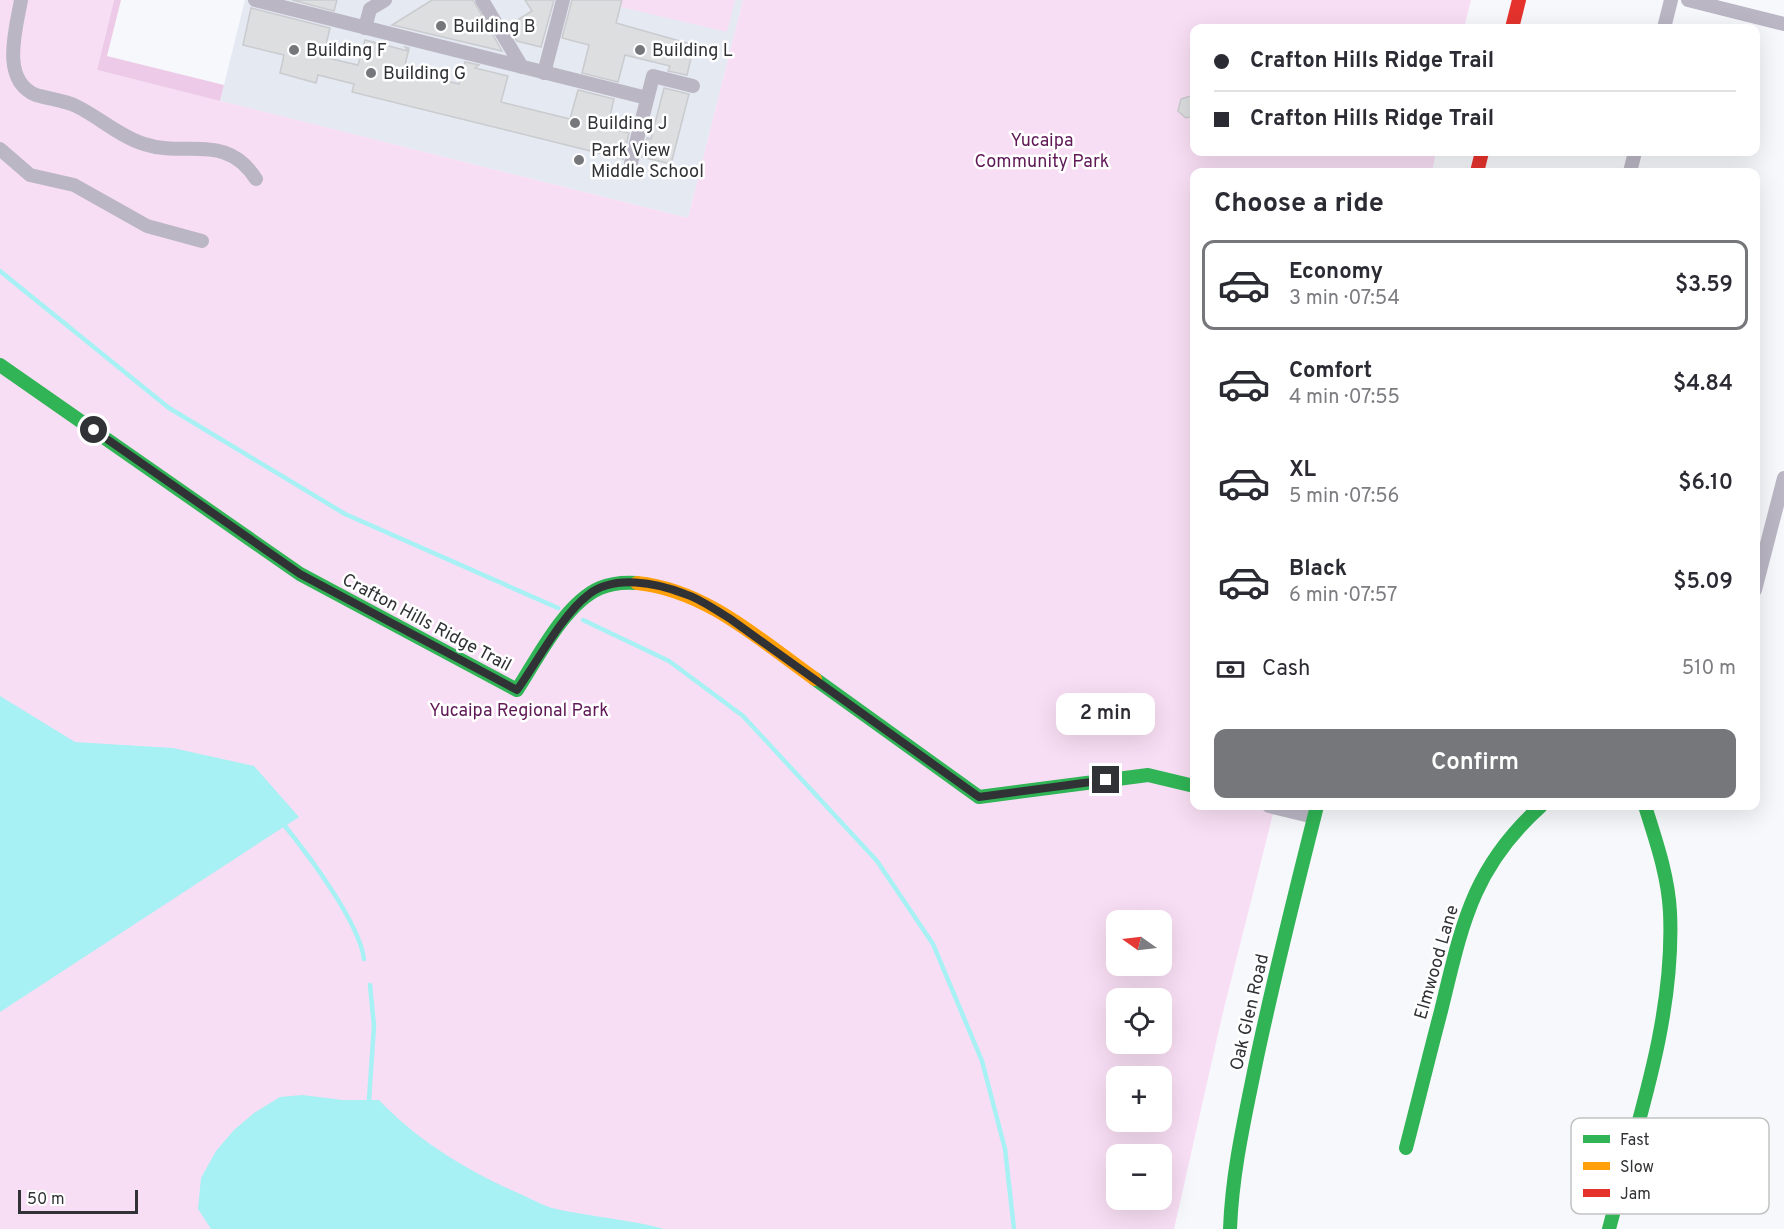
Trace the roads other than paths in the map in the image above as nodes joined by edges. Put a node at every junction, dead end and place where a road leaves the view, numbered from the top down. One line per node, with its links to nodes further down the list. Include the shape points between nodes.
1 (21, 0): 19 (street, via 12,51 13,69 21,85 33,94 77,106 146,145 220,150 244,163)
2 (255, 0): 12 (street)
3 (385, 0): 12 (street, via 370,9)
4 (482, 0): 13 (street)
5 (563, 0): 14 (street)
6 (1519, 0): 9 (street)
7 (1671, 0): 10 (street)
8 (1688, 0): 11 (street)
9 (1513, 24)
10 (1665, 24)
11 (1784, 24)
12 (365, 28): 13 (street)
13 (522, 67): 14 (street)
14 (544, 73): 16 (street)
15 (693, 86): 16 (street, via 653,75)
16 (647, 98): 18 (street)
17 (0, 149): 20 (street, via 30,175 74,185 147,226)
18 (631, 162)
19 (256, 179)
20 (202, 241)
21 (0, 365): 24 (street, Crafton Hills Ridge Trail, via 300,574 517,690 589,594 614,583 648,584 686,594 729,618 979,797 1148,775)
22 (1784, 478): 23 (street)
23 (1760, 571)
24 (1190, 785)
25 (1537, 810): 29 (street, Elmwood Lane, via 1501,848 1464,919)
26 (1646, 810): 28 (street, via 1662,858 1670,911 1670,968 1660,1034)
27 (1316, 811): 31 (street, Oak Glen Road, via 1256,1060 1240,1141)
28 (1638, 1118)
29 (1406, 1148)
30 (1613, 1214): 32 (street)
31 (1230, 1229)
32 (1609, 1229)

